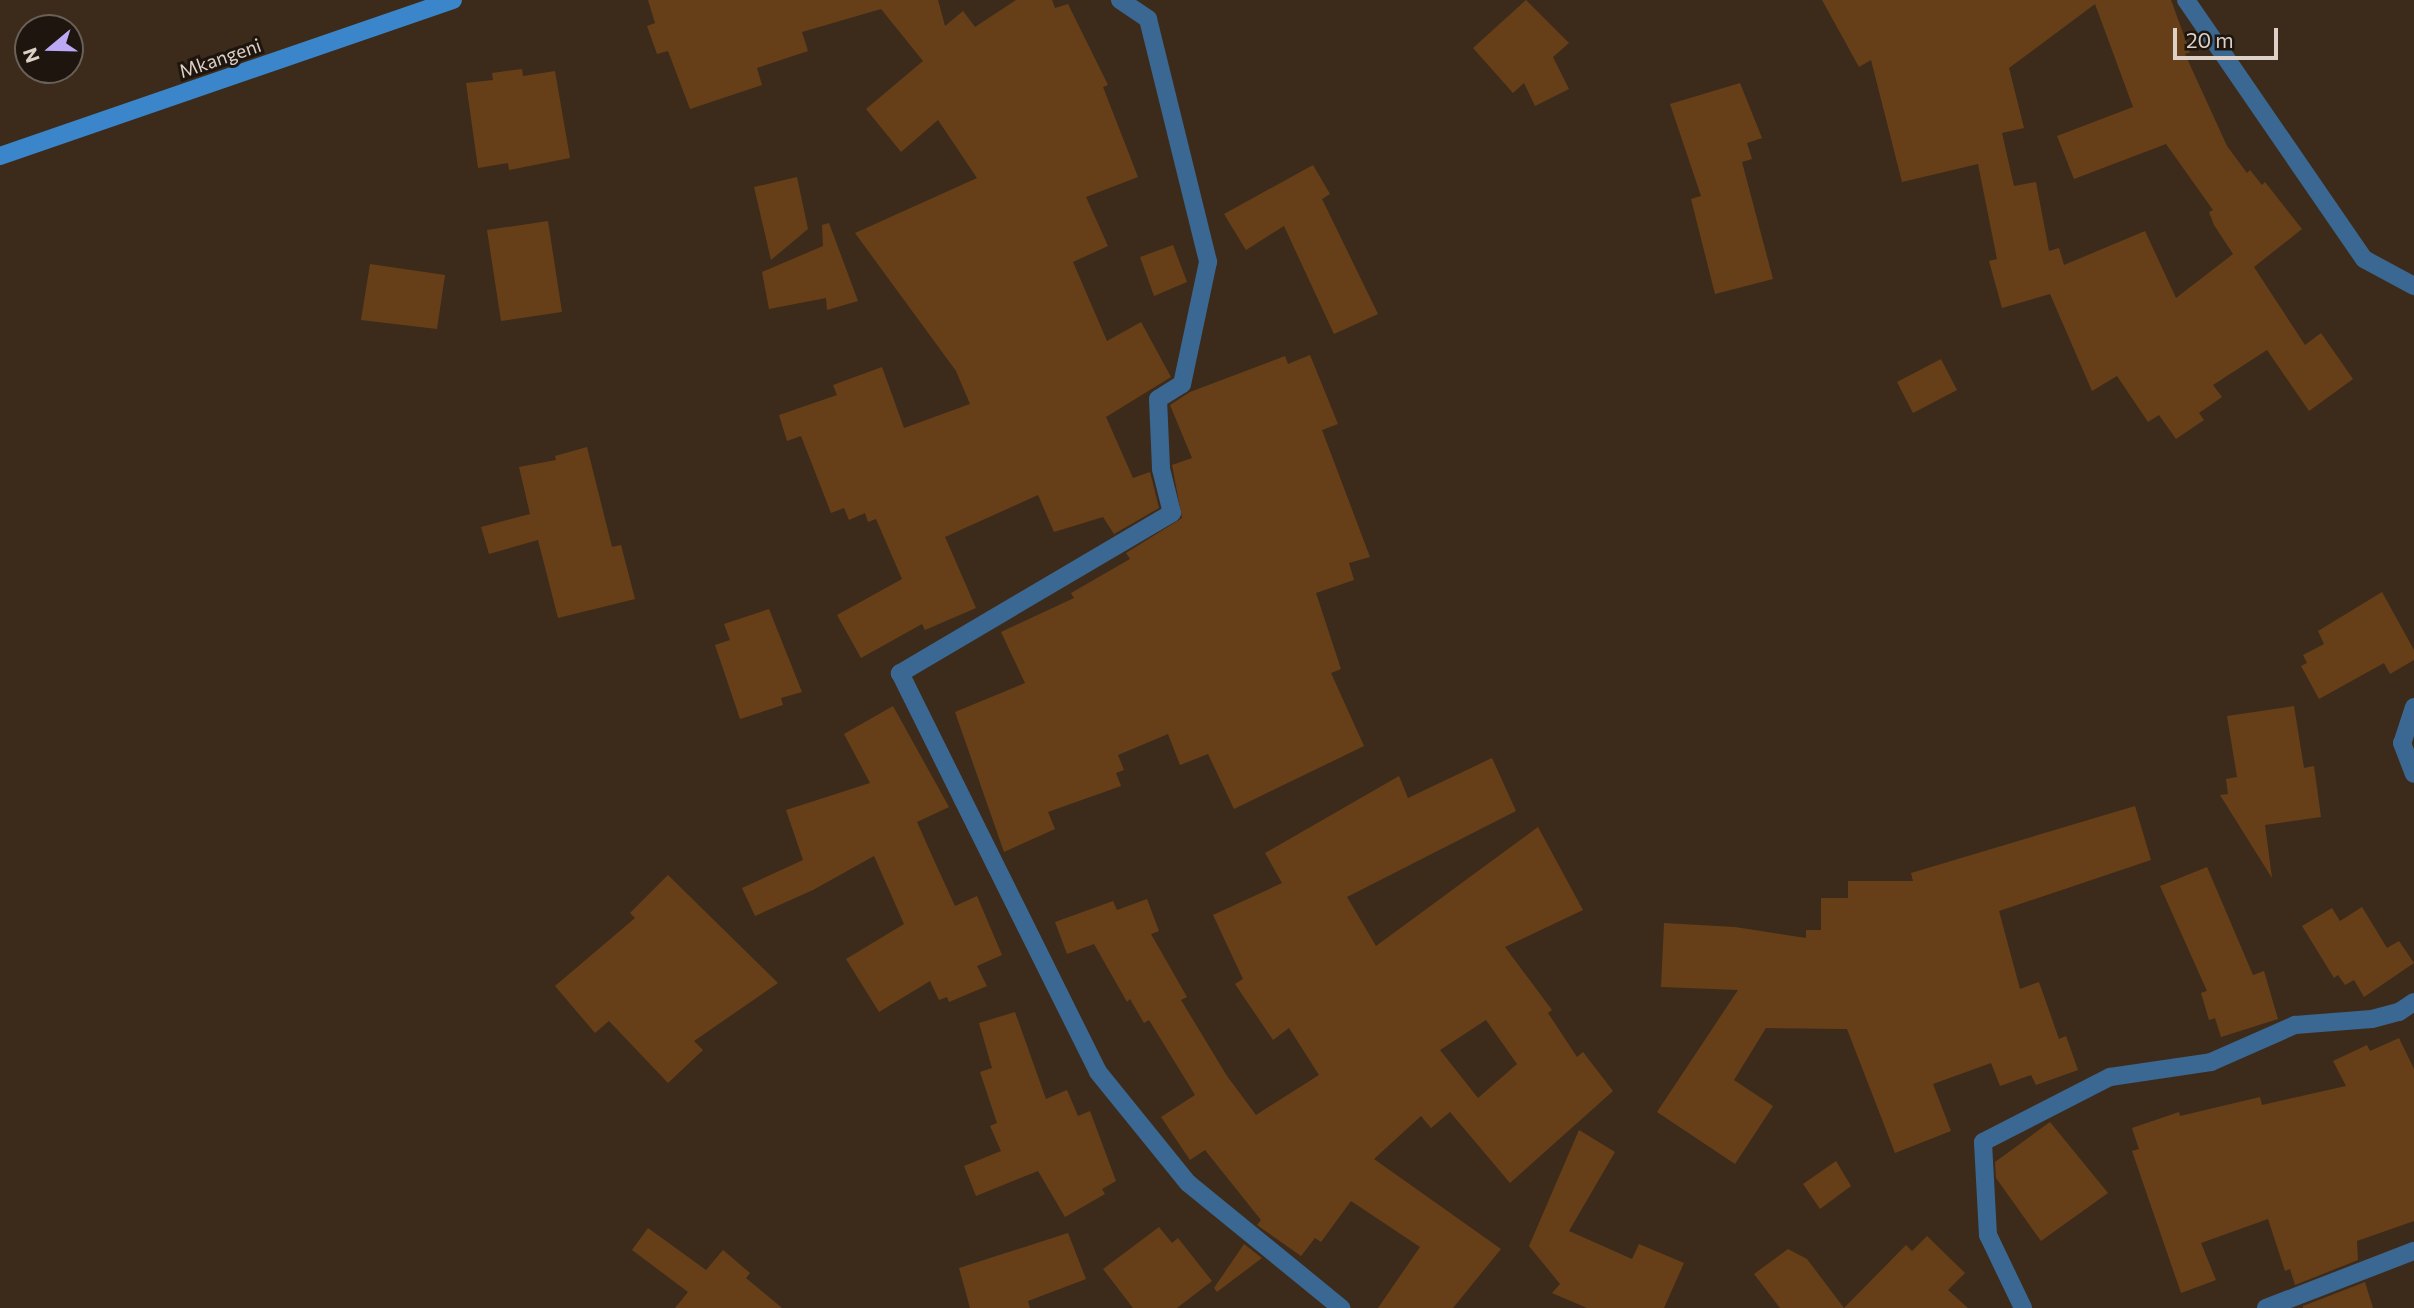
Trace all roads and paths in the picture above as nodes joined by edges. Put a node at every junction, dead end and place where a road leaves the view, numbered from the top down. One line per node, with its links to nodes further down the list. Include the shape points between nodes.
1 (453, 0): 4 (street, Mkangeni)
2 (1120, 0): 10 (street, via 1148,19 1208,262 1182,384 1158,399 1161,469 1172,513 900,673 1098,1072 1188,1183)
3 (2186, 0): 5 (street, via 2364,259)
4 (0, 156)
5 (2414, 286)
6 (2414, 707): 7 (street, via 2402,743)
7 (2414, 774)
8 (2414, 1002): 11 (street, via 2399,1012 2372,1019 2295,1025 2211,1062 2110,1077 1983,1142 1988,1235)
9 (2414, 1251): 12 (street)
10 (1341, 1308)
11 (2023, 1308)
12 (2266, 1308)

